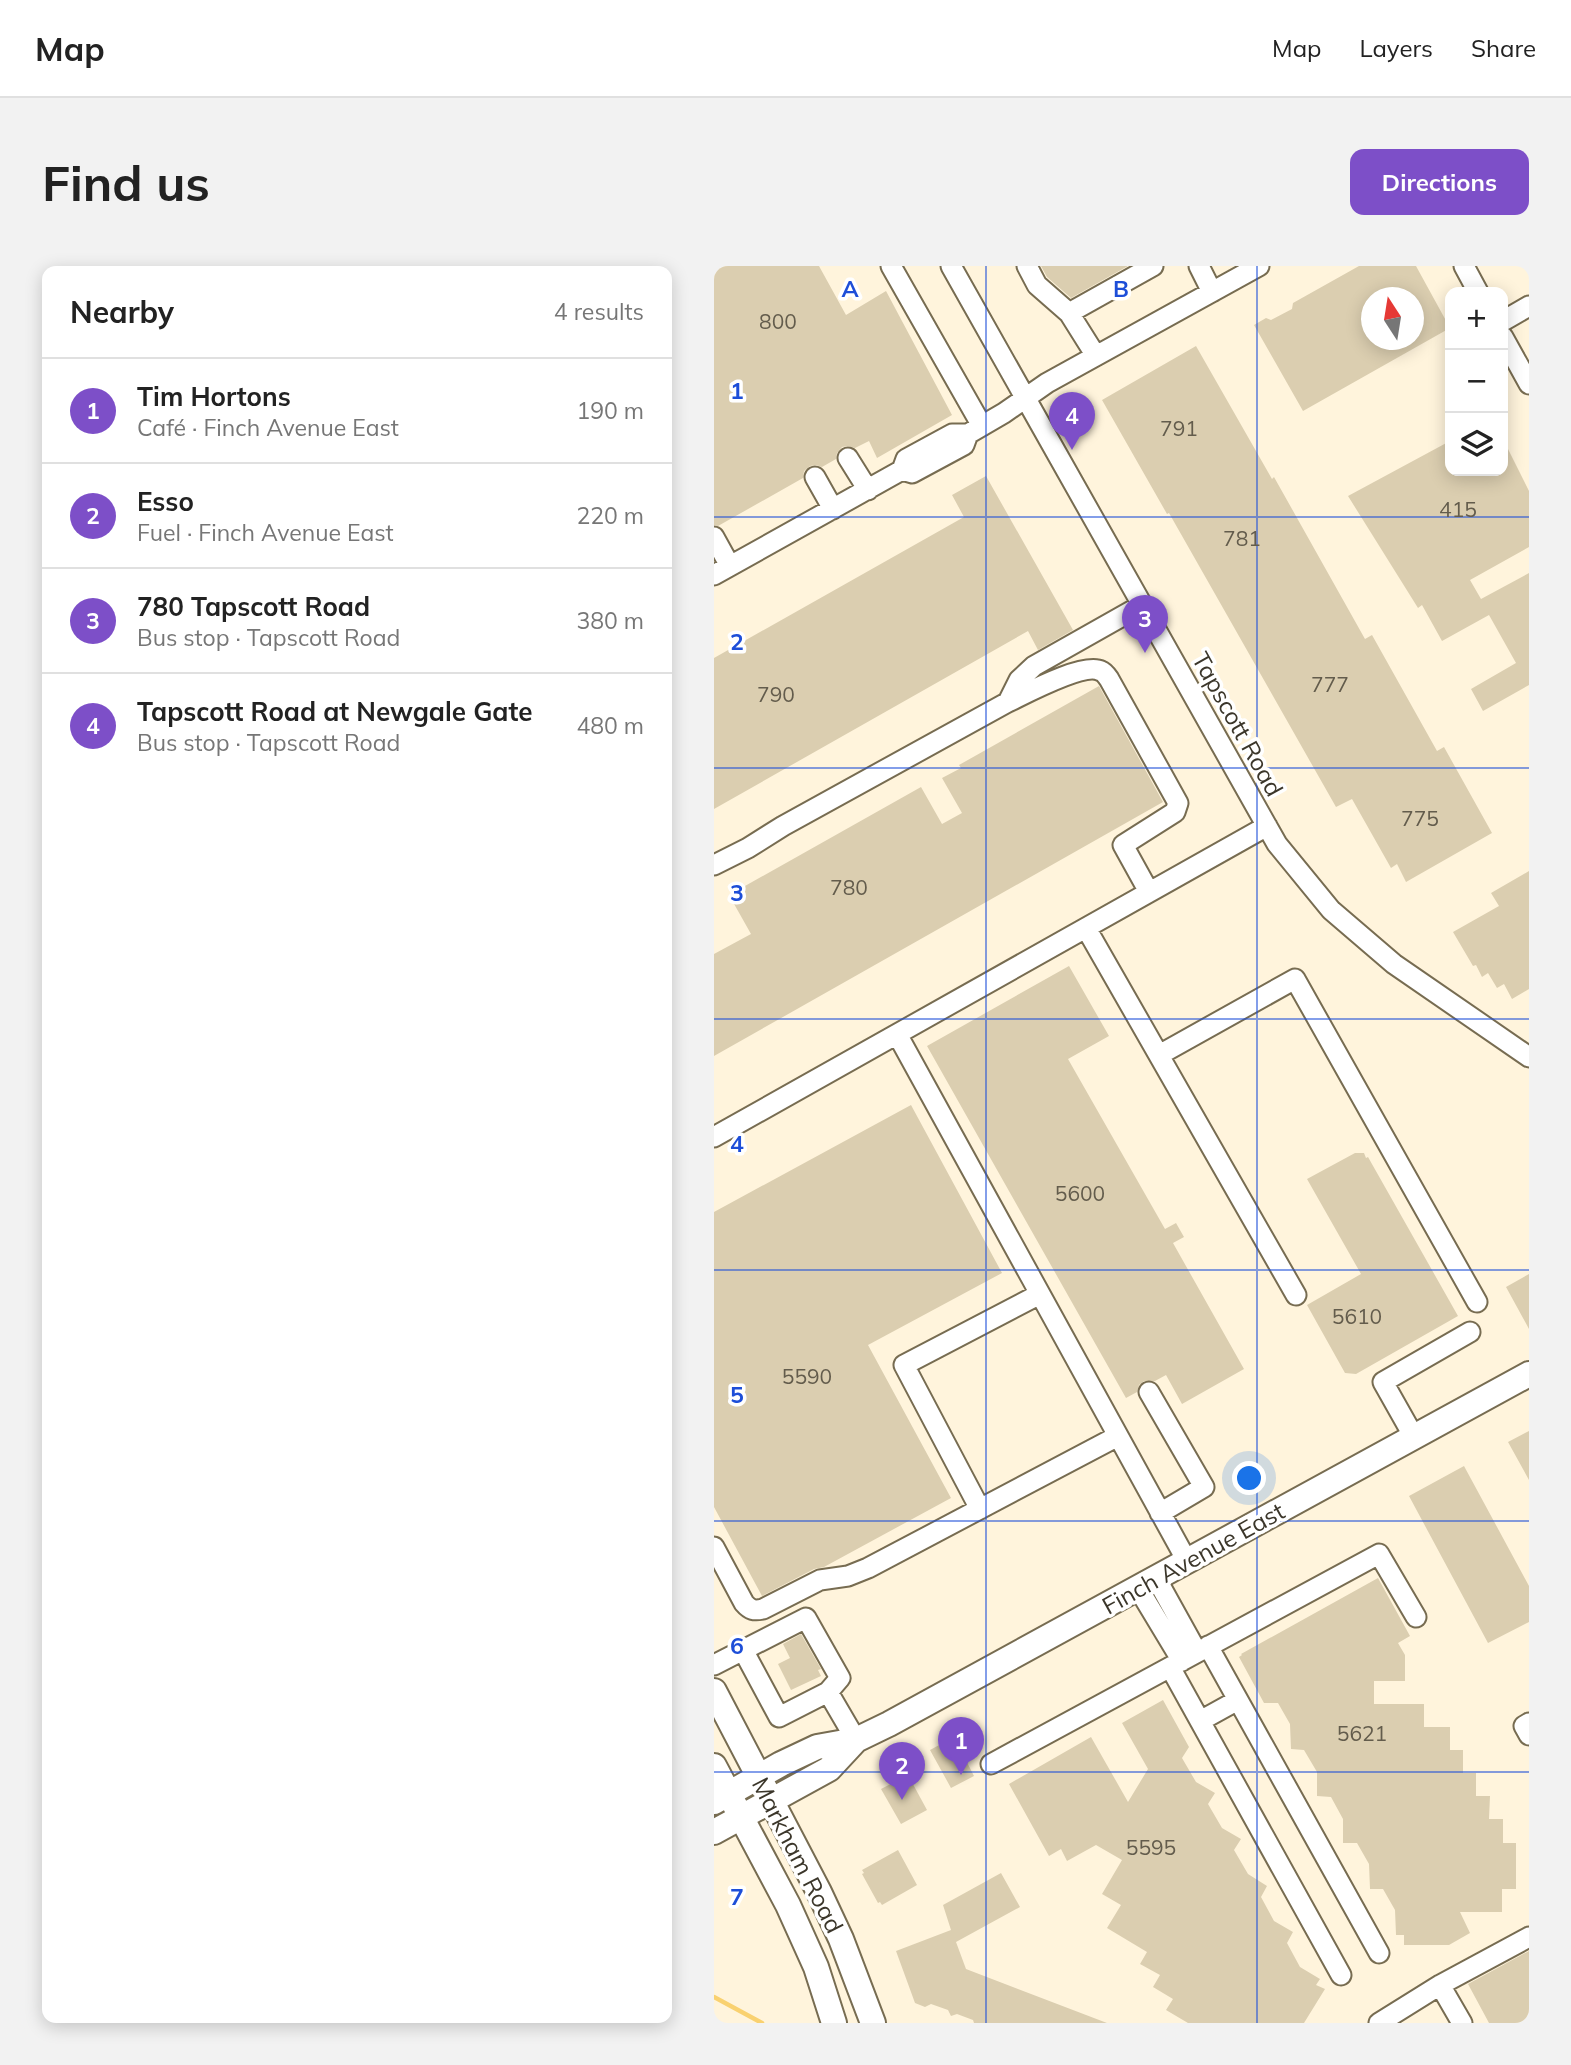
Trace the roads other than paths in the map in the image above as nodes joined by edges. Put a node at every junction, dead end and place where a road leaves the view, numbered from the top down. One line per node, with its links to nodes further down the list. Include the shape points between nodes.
1 (891, 266): 17 (street)
2 (951, 266): 16 (street, Tapscott Road)
3 (1027, 266): 11 (street, via 1037,285)
4 (1153, 266): 11 (street)
5 (1199, 266): 9 (street)
6 (1259, 266): 9 (street)
7 (1464, 266): 8 (street)
8 (1475, 287)
9 (1212, 292): 14 (street)
10 (1529, 306): 12 (street)
11 (1069, 313): 14 (street)
12 (1508, 318)
13 (1508, 346): 15 (street)
14 (1096, 356): 16 (street)
15 (1529, 384)
16 (1027, 398): 17 (street); 24 (street, Tapscott Road)
17 (975, 430): 20 (street, via 952,434 906,459 902,470)
18 (848, 458): 20 (street)
19 (815, 477): 21 (street)
20 (868, 490): 21 (street)
21 (833, 509): 23 (street)
22 (714, 537): 23 (street)
23 (722, 571)
24 (1142, 605): 25 (street, via 1034,666 1019,680); 26 (street, Tapscott Road)
25 (1008, 702): 27 (street); 28 (street, via 1072,674 1098,670 1109,679 1178,803 1175,812 1123,845)
26 (1267, 826): 28 (street); 32 (street, Tapscott Road, via 1331,910 1394,964)
27 (714, 865)
28 (1149, 892): 29 (street)
29 (1086, 928): 30 (street); 31 (street)
30 (897, 1034): 33 (street); 34 (street)
31 (1159, 1055): 35 (street); 36 (street, via 1295,979)
32 (1529, 1056)
33 (714, 1136)
34 (1040, 1294): 40 (street); 42 (street, via 904,1365)
35 (1296, 1295)
36 (1477, 1301)
37 (1470, 1332): 41 (street, via 1382,1382)
38 (1529, 1374): 41 (main road, Finch Avenue East)
39 (1149, 1392): 43 (street, via 1204,1487)
40 (1118, 1436): 42 (street); 43 (street)
41 (1414, 1437): 45 (main road, Finch Avenue East)
42 (980, 1508): 44 (street, via 868,1568 820,1580 755,1611 744,1603)
43 (1160, 1513): 45 (street)
44 (714, 1547)
45 (1187, 1561): 46 (main road, Finch Avenue East)
46 (1147, 1583): 49 (street); 57 (main road, Finch Avenue East)
47 (1416, 1617): 49 (street, via 1379,1553)
48 (743, 1650): 50 (street); 52 (street, via 779,1717); 52 (street, via 806,1618 840,1678)
49 (1189, 1657): 53 (street); 54 (street); 58 (street)
50 (714, 1665)
51 (714, 1691): 60 (main road, Markham Road)
52 (828, 1692): 57 (street)
53 (1238, 1700): 54 (street); 66 (street)
54 (1200, 1721): 67 (street)
55 (1529, 1723): 56 (street, via 1524,1726)
56 (1529, 1735)
57 (856, 1740): 60 (main road, Finch Avenue East, via 817,1747); 62 (main road, Finch Avenue East, via 829,1769)
58 (991, 1765)
59 (714, 1766): 61 (main road, Markham Road)
60 (759, 1777): 61 (main road, Finch Avenue East); 62 (main road, Markham Road)
61 (721, 1798): 63 (main road, Markham Road)
62 (770, 1801): 63 (main road, Finch Avenue East); 71 (main road, Markham Road, via 841,1939)
63 (741, 1818): 64 (main road, Finch Avenue East); 70 (main road, Markham Road, via 788,1905)
64 (714, 1832)
65 (1529, 1937): 68 (street)
66 (1379, 1954)
67 (1341, 1975)
68 (1440, 1985): 69 (street); 72 (street)
69 (1392, 2020)
70 (834, 2023)
71 (873, 2023)
72 (1462, 2023)

